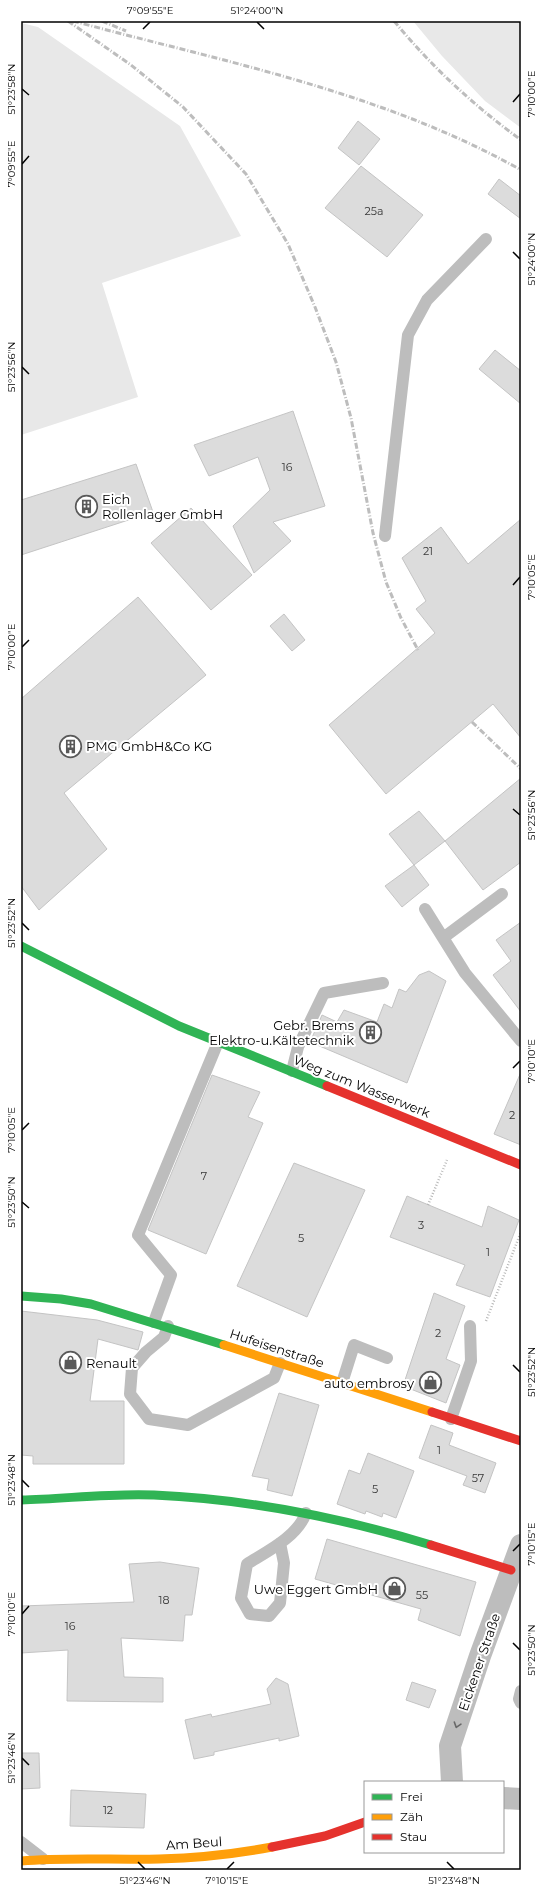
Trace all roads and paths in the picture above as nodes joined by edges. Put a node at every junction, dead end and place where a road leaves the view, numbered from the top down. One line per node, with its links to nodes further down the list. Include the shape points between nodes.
1 (486, 240): 2 (lane, via 427,300 408,335)
2 (385, 536)
3 (502, 894): 5 (lane)
4 (425, 909): 5 (lane)
5 (443, 938): 8 (lane, via 465,973)
6 (21, 946): 9 (street, Weg zum Wasserwerk, via 179,1026)
7 (383, 983): 10 (lane, via 324,992 298,1047)
8 (521, 1041)
9 (218, 1042): 10 (street, Weg zum Wasserwerk); 16 (lane, via 138,1235 171,1275)
10 (292, 1072): 11 (street, Weg zum Wasserwerk)
11 (456, 1139): 12 (street, Weg zum Wasserwerk); 13 (path)
12 (521, 1165)
13 (428, 1205)
14 (521, 1232): 17 (path)
15 (21, 1296): 16 (street, Hufeisenstraße, via 91,1304)
16 (154, 1322): 18 (street, Hufeisenstraße)
17 (486, 1322)
18 (168, 1326): 21 (street, Hufeisenstraße); 21 (lane, via 164,1337 132,1368 130,1394 149,1419 188,1425 274,1378)
19 (470, 1326): 23 (lane, via 471,1361)
20 (387, 1358): 22 (lane, via 354,1345)
21 (280, 1363): 22 (street, Hufeisenstraße)
22 (342, 1383): 23 (street, Hufeisenstraße)
23 (451, 1418): 24 (street, Hufeisenstraße)
24 (521, 1441)
25 (21, 1500): 26 (street, via 172,1496)
26 (306, 1513): 27 (lane, via 303,1522); 29 (street, via 384,1532)
27 (280, 1543): 27 (lane, via 247,1564 241,1598 250,1614 269,1616 280,1603 284,1563)
28 (521, 1545): 29 (street, Eickener Straße)
29 (511, 1570): 32 (street, Eickener Straße, one-way to 32, via 450,1746)
30 (521, 1691): 31 (lane)
31 (521, 1703)
32 (452, 1781)
33 (504, 1798): 34 (street)
34 (521, 1799)
35 (364, 1822): 37 (street, Am Beul, via 325,1836 246,1852 160,1858)
36 (21, 1842): 37 (lane)
37 (43, 1859): 38 (street, Am Beul)
38 (21, 1861)

